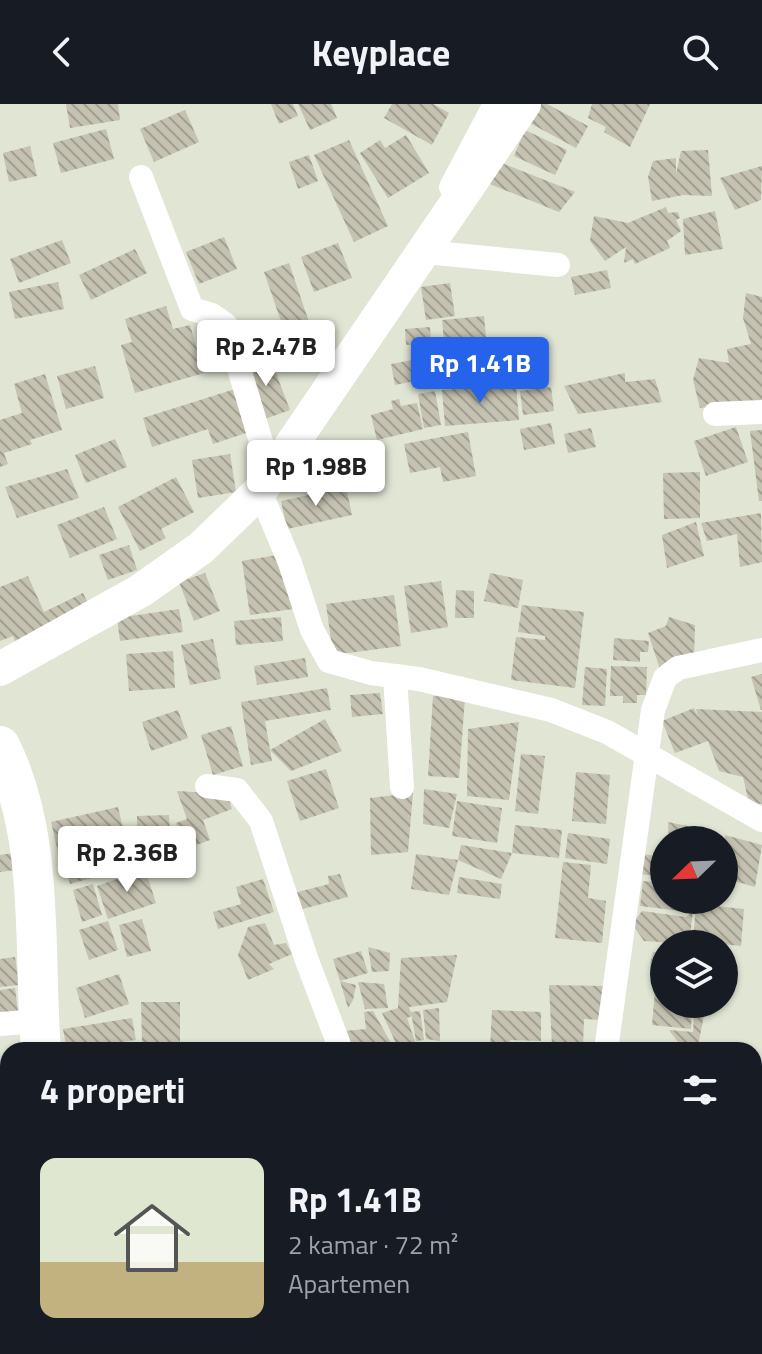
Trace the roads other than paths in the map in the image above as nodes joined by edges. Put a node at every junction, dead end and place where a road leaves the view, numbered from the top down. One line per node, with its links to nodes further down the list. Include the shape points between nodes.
1 (495, 104): 6 (street)
2 (524, 104): 4 (main road)
3 (141, 177): 9 (street, via 192,309 226,325)
4 (425, 252): 5 (street); 6 (main road)
5 (558, 265)
6 (392, 301): 9 (main road)
7 (762, 412): 8 (street)
8 (715, 414)
9 (265, 483): 11 (main road, via 201,548 140,591); 12 (street, via 320,649 329,661)
10 (762, 650): 14 (street, via 678,668 665,678 653,710)
11 (0, 669)
12 (395, 676): 14 (street, via 551,710); 16 (street)
13 (0, 746): 18 (highway, via 16,783 28,840)
14 (649, 755): 17 (street); 20 (street)
15 (207, 786): 19 (street, via 237,790 261,821)
16 (402, 787)
17 (762, 820)
18 (27, 1032)
19 (338, 1042)
20 (607, 1042)

